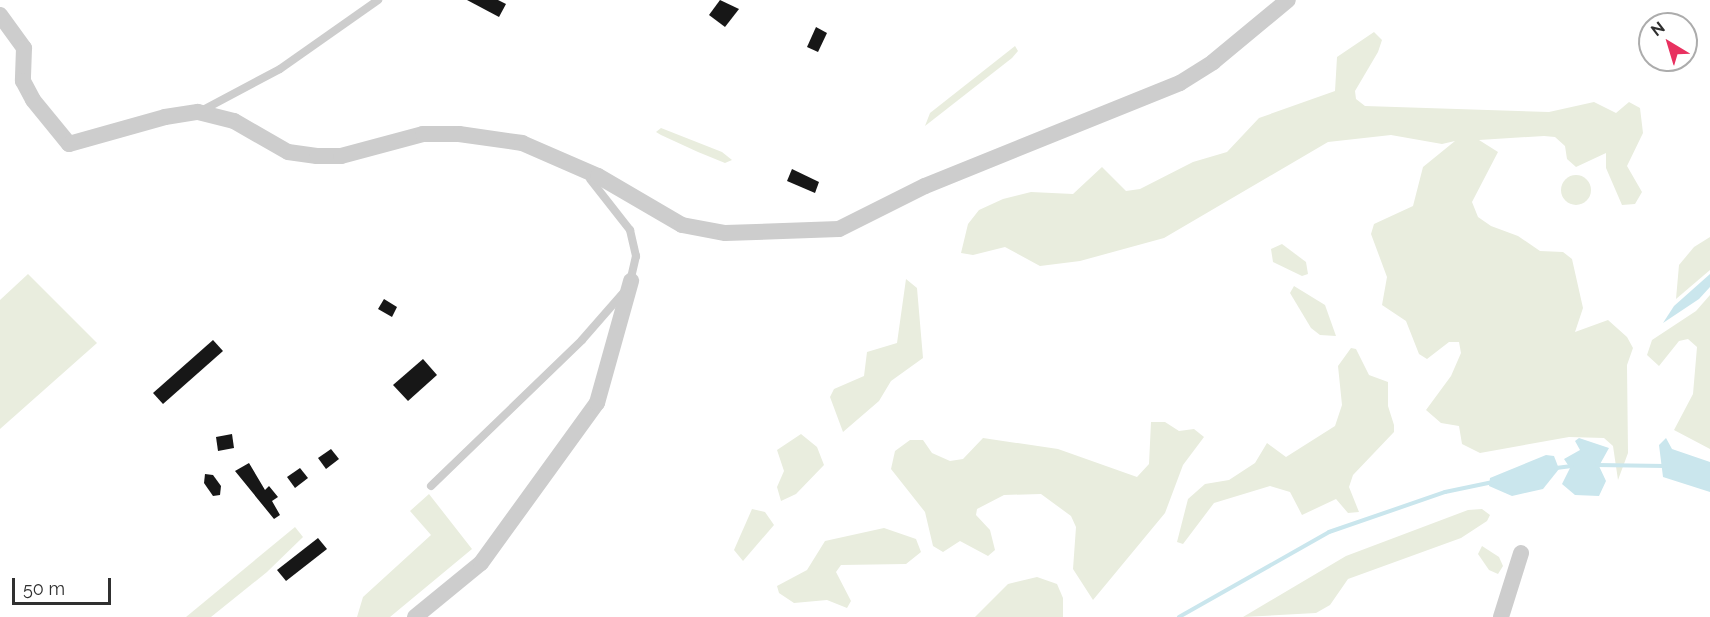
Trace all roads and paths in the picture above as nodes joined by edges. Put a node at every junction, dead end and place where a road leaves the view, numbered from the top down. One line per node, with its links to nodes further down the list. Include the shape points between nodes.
1 (378, 0): 4 (lane, via 280,69)
2 (1288, 0): 5 (street, via 1213,62 1180,83 925,186 839,229 725,233 697,229)
3 (0, 15): 4 (street, via 24,48 24,81 33,100 69,144 165,117)
4 (198, 112): 5 (street, via 234,121 288,152 341,156 423,134 459,134 522,143)
5 (575, 168): 6 (lane, via 598,186 630,230 636,256)
6 (631, 281): 7 (lane, via 582,340); 9 (street, via 597,403 481,563)
7 (431, 486)
8 (1521, 554): 10 (street)
9 (415, 617)
10 (1501, 617)

